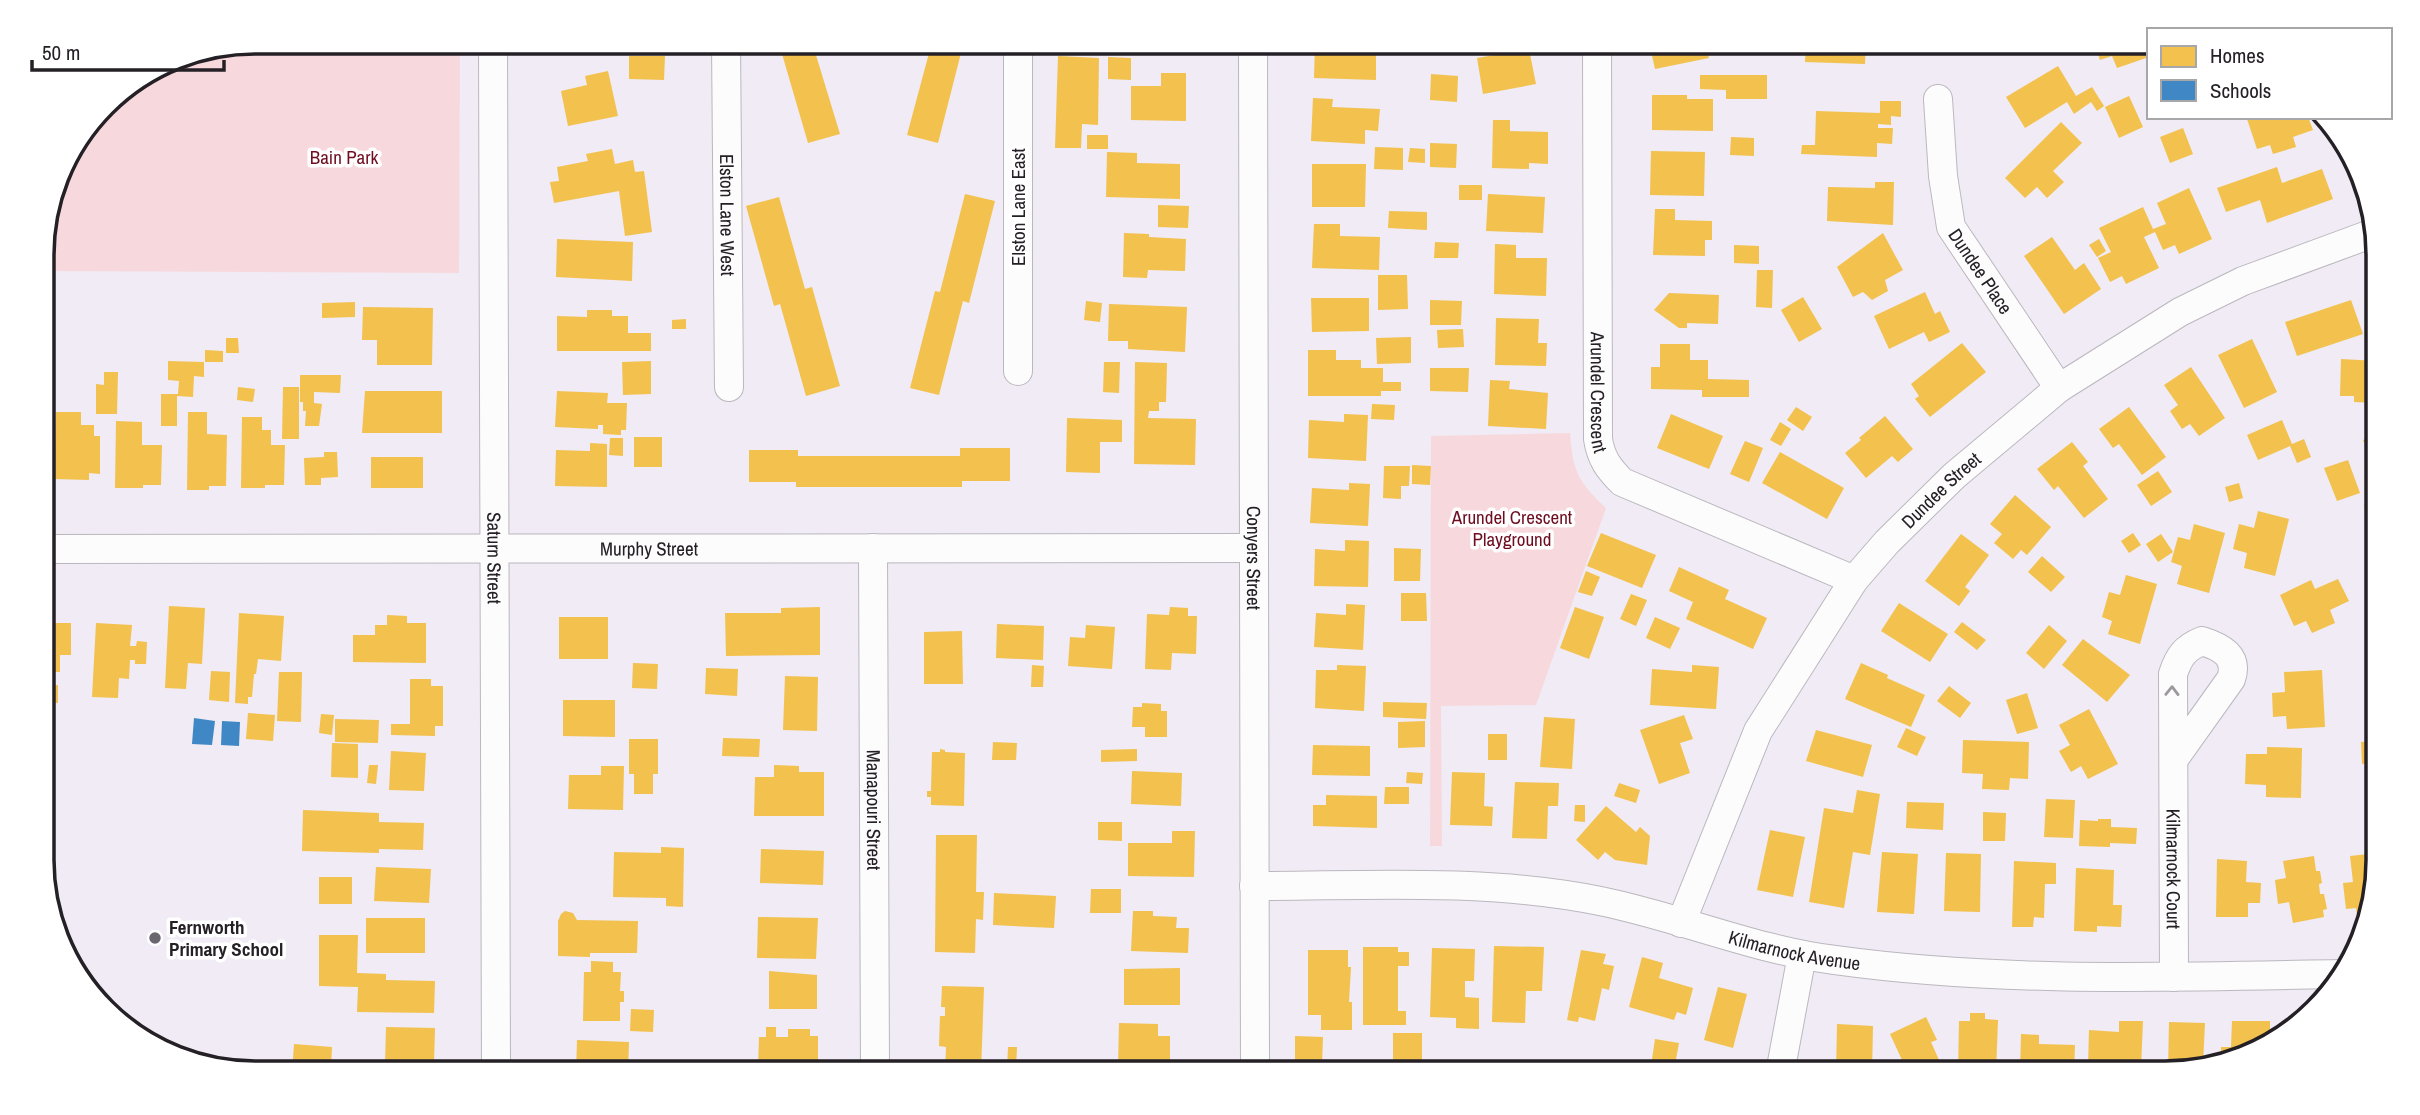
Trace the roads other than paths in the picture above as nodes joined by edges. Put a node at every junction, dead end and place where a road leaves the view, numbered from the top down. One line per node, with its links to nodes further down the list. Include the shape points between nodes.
1 (493, 54): 11 (street, Saturn Street)
2 (726, 54): 9 (street, Elston Lane West)
3 (1018, 54): 8 (street, Elston Lane East)
4 (1253, 54): 13 (street, Conyers Street)
5 (1597, 54): 15 (street, Arundel Crescent, via 1600,453 1622,482)
6 (1938, 99): 10 (street, Dundee Place, via 1951,227)
7 (2365, 236): 10 (street, Dundee Street, via 2243,281 2180,312)
8 (1018, 371)
9 (729, 387)
10 (2059, 388): 15 (street, Dundee Street, via 1954,476)
11 (494, 548): 12 (street, Murphy Street); 14 (street, Murphy Street); 24 (street, Saturn Street)
12 (873, 548): 13 (street, Murphy Street); 25 (street, Manapouri Street)
13 (1254, 548): 17 (street, Conyers Street)
14 (55, 549)
15 (1854, 580): 18 (street, Dundee Street, via 1758,731)
16 (2174, 759): 21 (street, Kilmarnock Court)
17 (1254, 886): 18 (street, Kilmarnock Avenue, via 1436,886 1556,893); 22 (street, Conyers Street)
18 (1681, 923): 19 (street, Kilmarnock Avenue)
19 (1802, 955): 21 (street, Kilmarnock Avenue, via 2000,975); 23 (street)
20 (2330, 974): 21 (street, Kilmarnock Avenue)
21 (2174, 977)
22 (1255, 1060)
23 (1782, 1060)
24 (496, 1061)
25 (875, 1061)

